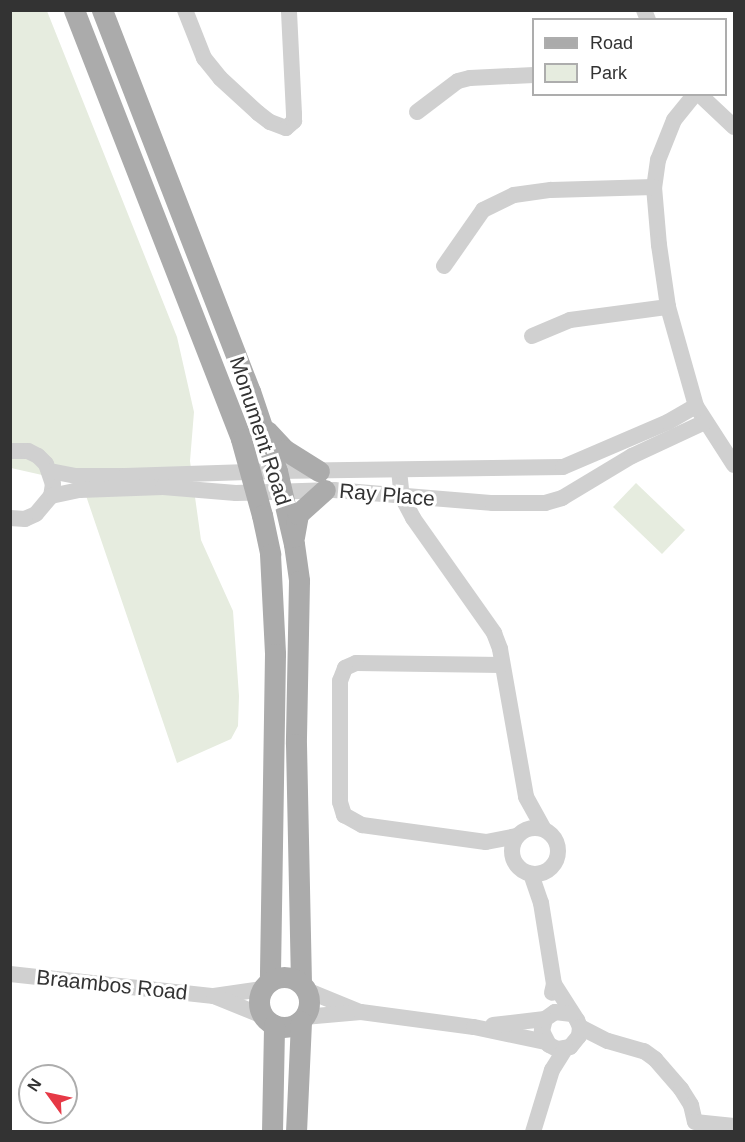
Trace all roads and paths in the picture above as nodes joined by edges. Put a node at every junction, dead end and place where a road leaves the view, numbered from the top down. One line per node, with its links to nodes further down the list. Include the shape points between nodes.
1 (74, 10): 24 (main road, Monument Road)
2 (102, 10): 15 (main road, Monument Road)
3 (185, 10): 4 (street, via 204,58 220,78 258,113 286,128 294,121)
4 (289, 10)
5 (532, 75): 8 (street, via 458,81)
6 (695, 96): 10 (street, via 674,120 665,139)
7 (699, 96): 9 (street)
8 (417, 112)
9 (735, 127)
10 (654, 187): 11 (street, via 514,195 483,210); 12 (street)
11 (444, 266)
12 (668, 307): 13 (street, via 570,320); 14 (street)
13 (532, 336)
14 (696, 406): 16 (street); 17 (street, Ray Place)
15 (259, 421): 23 (main road, Monument Road); 25 (main road, via 285,450)
16 (705, 422): 17 (street, Ray Place); 19 (street)
17 (646, 441): 20 (street, Ray Place); 28 (street, Ray Place)
18 (10, 451): 22 (street, via 28,451 38,456)
19 (735, 465)
20 (563, 466): 21 (street, Ray Place); 28 (street)
21 (399, 470): 25 (street, Ray Place); 30 (street)
22 (50, 471): 24 (street, Ray Place, via 75,476); 29 (street)
23 (277, 471): 24 (street, Ray Place); 25 (street, Ray Place); 26 (main road, Monument Road)
24 (251, 472): 27 (main road, Monument Road)
25 (322, 481): 26 (street, Ray Place); 30 (street, Ray Place); 32 (main road, via 298,514)
26 (283, 492): 27 (street, Ray Place); 32 (main road, Monument Road)
27 (257, 493): 29 (street, Ray Place, via 125,488); 42 (main road, Monument Road, via 270,554 275,654)
28 (568, 494): 30 (street, Ray Place, via 545,503 524,504)
29 (51, 496): 31 (street, via 36,514 25,519)
30 (402, 497): 33 (street, via 494,633)
31 (10, 518)
32 (294, 544): 43 (main road, Monument Road, via 299,581 296,744)
33 (502, 665): 34 (street); 37 (street, via 356,663 345,668 340,681 340,802 344,815 362,825)
34 (526, 797): 35 (street); 36 (street)
35 (543, 828): 36 (street); 39 (street, via 554,836 559,849 556,863)
36 (520, 834): 37 (street); 38 (street)
37 (486, 842): 38 (street)
38 (513, 855): 39 (street, via 519,867)
39 (538, 873): 41 (street)
40 (10, 974): 44 (street, Braambos Road)
41 (554, 984): 46 (street); 49 (street)
42 (266, 985): 43 (main road, via 284,976); 44 (street, Braambos Road); 48 (main road, via 259,1002)
43 (304, 986): 45 (street); 47 (main road, via 309,1007)
44 (214, 996): 48 (street, Braambos Road)
45 (361, 1012): 47 (street); 50 (street)
46 (547, 1017): 49 (street, via 561,1011); 50 (street); 52 (street, via 542,1031)
47 (303, 1019): 48 (main road, via 283,1027); 56 (main road)
48 (269, 1020): 55 (main road)
49 (576, 1021): 51 (street); 52 (street, via 579,1036)
50 (474, 1027): 52 (street)
51 (608, 1041): 52 (street); 54 (street, via 644,1051 655,1059 691,1105)
52 (559, 1045): 57 (street)
53 (735, 1126): 54 (street)
54 (694, 1127)
55 (272, 1131)
56 (296, 1131)
57 (533, 1131)

